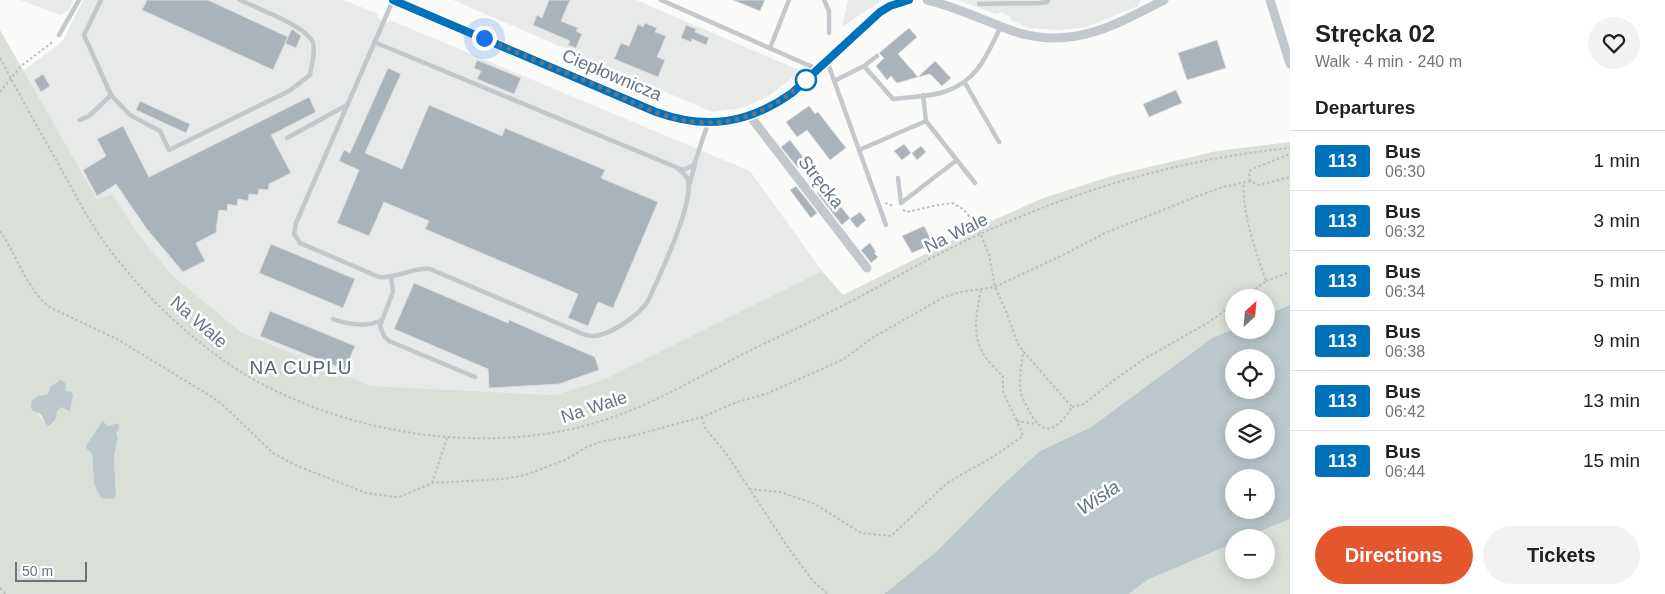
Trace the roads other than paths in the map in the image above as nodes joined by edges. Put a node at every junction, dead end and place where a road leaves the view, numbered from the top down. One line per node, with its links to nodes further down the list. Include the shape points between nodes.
1 (79, 0): 16 (lane)
2 (100, 0): 26 (lane, via 84,35)
3 (240, 0): 26 (lane, via 299,28 313,43 310,74 289,91 170,150 160,131 130,115)
4 (393, 0): 17 (lane); 32 (street, Ciepłownicza, via 656,112)
5 (661, 0): 18 (lane)
6 (790, 0): 18 (lane)
7 (824, 0): 15 (lane, via 829,11)
8 (908, 0): 20 (street, Ciepłownicza, via 880,12)
9 (927, 0): 14 (street)
10 (1048, 0): 13 (lane)
11 (1164, 0): 14 (street, via 1107,28 1074,37 1039,37)
12 (1270, 0): 21 (street)
13 (979, 4)
14 (1001, 26): 25 (lane, via 979,68)
15 (829, 33)
16 (59, 35)
17 (374, 42): 28 (lane); 38 (lane)
18 (770, 48): 23 (lane)
19 (877, 56): 22 (lane)
20 (827, 61): 23 (street, Ciepłownicza); 24 (lane)
21 (1290, 64)
22 (864, 66): 24 (lane); 27 (lane, via 893,99)
23 (818, 69): 29 (street, Ciepłownicza, via 778,103)
24 (834, 82): 35 (lane)
25 (965, 83): 27 (lane, via 943,92); 34 (lane)
26 (111, 95): 30 (lane)
27 (923, 95): 31 (lane)
28 (348, 106): 33 (lane); 44 (lane, via 294,234 300,243 326,255 374,276)
29 (750, 116): 32 (street, Ciepłownicza); 43 (street, Stręcka)
30 (80, 120)
31 (926, 121): 35 (lane); 36 (lane)
32 (708, 123): 37 (lane)
33 (287, 138)
34 (999, 142)
35 (860, 150): 42 (lane)
36 (957, 160): 39 (lane, via 901,203); 40 (lane)
37 (695, 163): 38 (lane, via 686,170); 41 (lane)
38 (678, 169): 41 (lane, via 687,178)
39 (898, 178)
40 (975, 183)
41 (689, 188): 44 (lane, via 685,211 648,300 630,319 600,334 589,336 430,269)
42 (886, 225)
43 (867, 268)
44 (391, 277): 46 (lane, via 393,292)
45 (333, 319): 46 (lane, via 348,323)
46 (381, 320): 47 (lane, via 381,331 389,341)
47 (475, 377)

